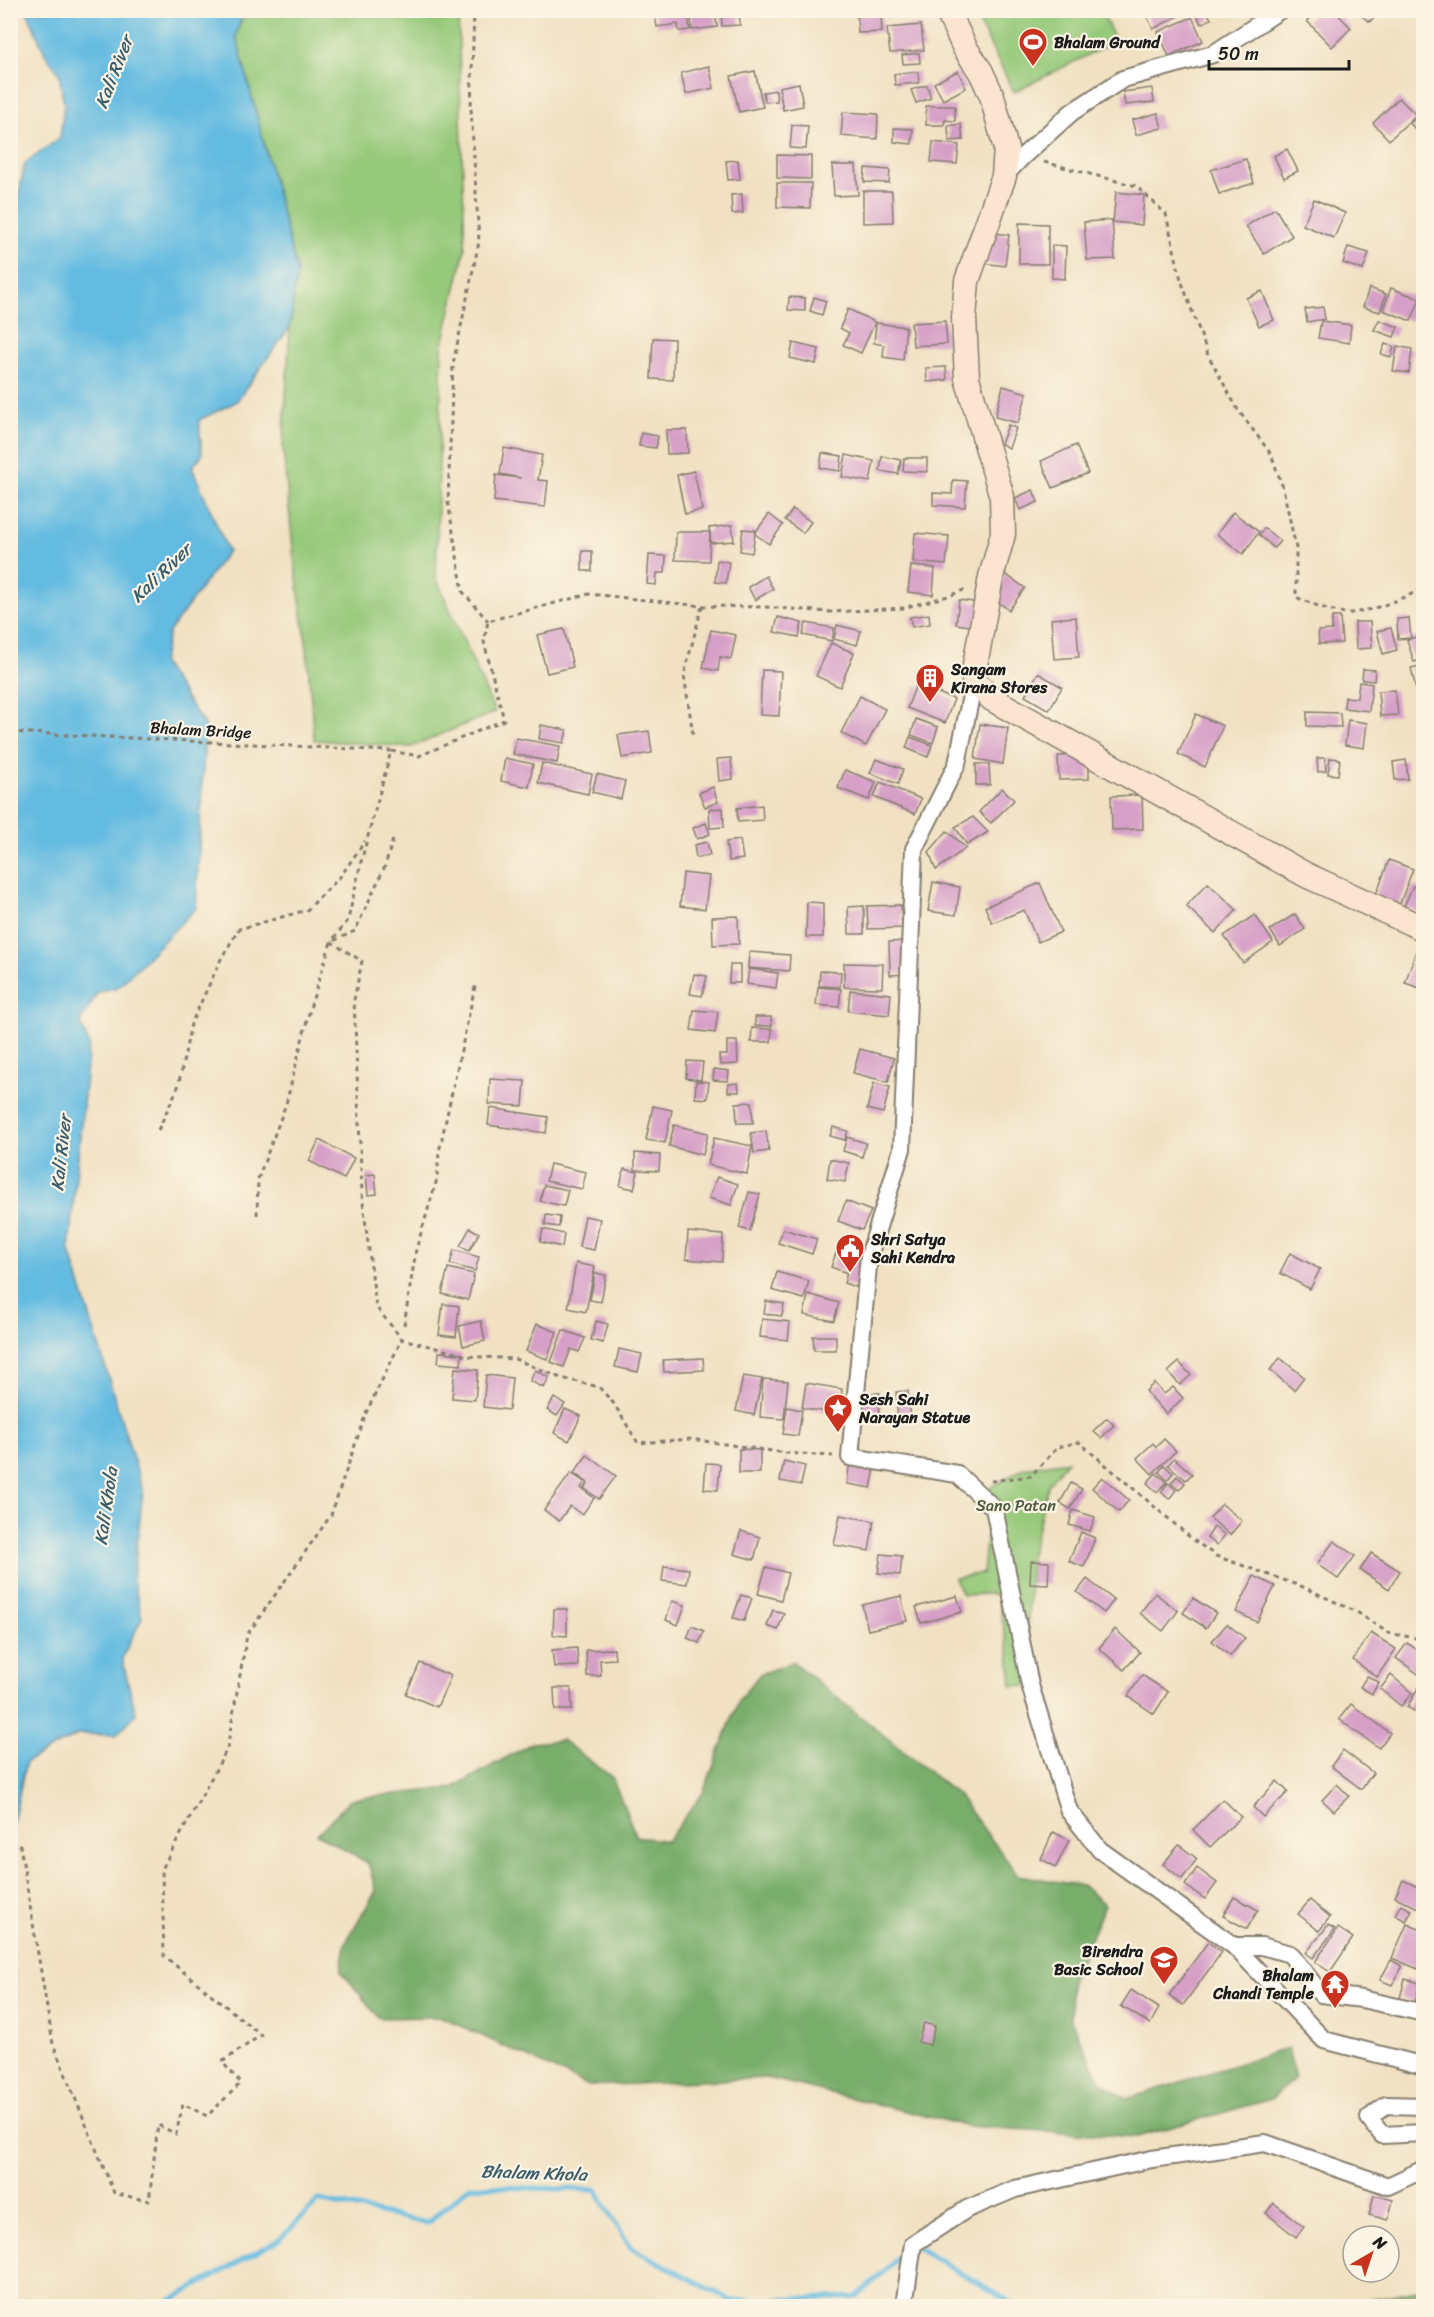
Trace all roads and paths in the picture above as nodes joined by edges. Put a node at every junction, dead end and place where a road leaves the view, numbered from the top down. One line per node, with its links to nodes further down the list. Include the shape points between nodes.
1 (474, 10): 9 (path, via 471,108 479,242 453,364 448,502 464,592)
2 (947, 10): 5 (main road, via 992,96 1006,149)
3 (1280, 10): 4 (street, via 1213,54 1124,80 1072,112)
4 (1022, 157): 5 (street); 7 (path, via 1136,186 1166,214 1181,280 1209,355 1239,410 1271,454 1283,488 1296,548 1296,597 1349,614)
5 (1004, 176): 6 (main road, via 967,281 964,318 967,378 1002,497 1003,534)
6 (991, 577): 8 (path, via 952,595 903,608 830,612); 10 (main road)
7 (1424, 589)
8 (702, 606): 9 (path, via 589,594); 12 (path, via 684,675)
9 (488, 621): 13 (path, Bhalam Bridge, via 484,642 504,720 419,756)
10 (974, 681): 16 (main road, via 992,699 1306,875); 23 (street, via 957,764 914,849 902,1149 869,1256)
11 (10, 732): 13 (path, Bhalam Bridge)
12 (693, 734)
13 (391, 752): 15 (path)
14 (394, 836): 17 (path, via 385,866 355,931)
15 (368, 837): 17 (path, via 348,920); 19 (path, via 340,877 307,910 239,929 191,1024 178,1087)
16 (1424, 929)
17 (331, 942): 20 (path, via 286,1104 258,1179); 22 (path, via 362,961 354,1000 362,1194 376,1307)
18 (476, 982): 21 (path, via 439,1152 437,1179 416,1250)
19 (158, 1130)
20 (257, 1215)
21 (404, 1325)
22 (402, 1339): 23 (path, via 467,1356 515,1359 599,1388 638,1443 691,1439 785,1453); 26 (path, via 366,1413 331,1515 247,1635 227,1749 162,1869 164,1956 261,2035 222,2062 241,2083 207,2116 183,2104 176,2134 158,2125 149,2201 114,2193 53,2044 20,1845)
23 (850, 1457): 24 (street, via 957,1474)
24 (968, 1484): 25 (path, via 1031,1476 1058,1447 1079,1442 1216,1556 1303,1587 1357,1612 1388,1633 1416,1638); 27 (street, via 994,1508 1030,1685 1069,1811 1100,1850)
25 (1424, 1645)
26 (10, 1844)
27 (1234, 1946): 28 (street, via 1262,1946 1290,1954 1321,1994); 29 (street, via 1324,2040)
28 (1424, 2013)
29 (1424, 2066)
30 (1424, 2106): 31 (street, via 1386,2105 1369,2118 1382,2135)
31 (1424, 2133)
32 (1424, 2169): 33 (street, via 1388,2186 1265,2143 1152,2158 1015,2189 967,2209 913,2244)
33 (904, 2307)

